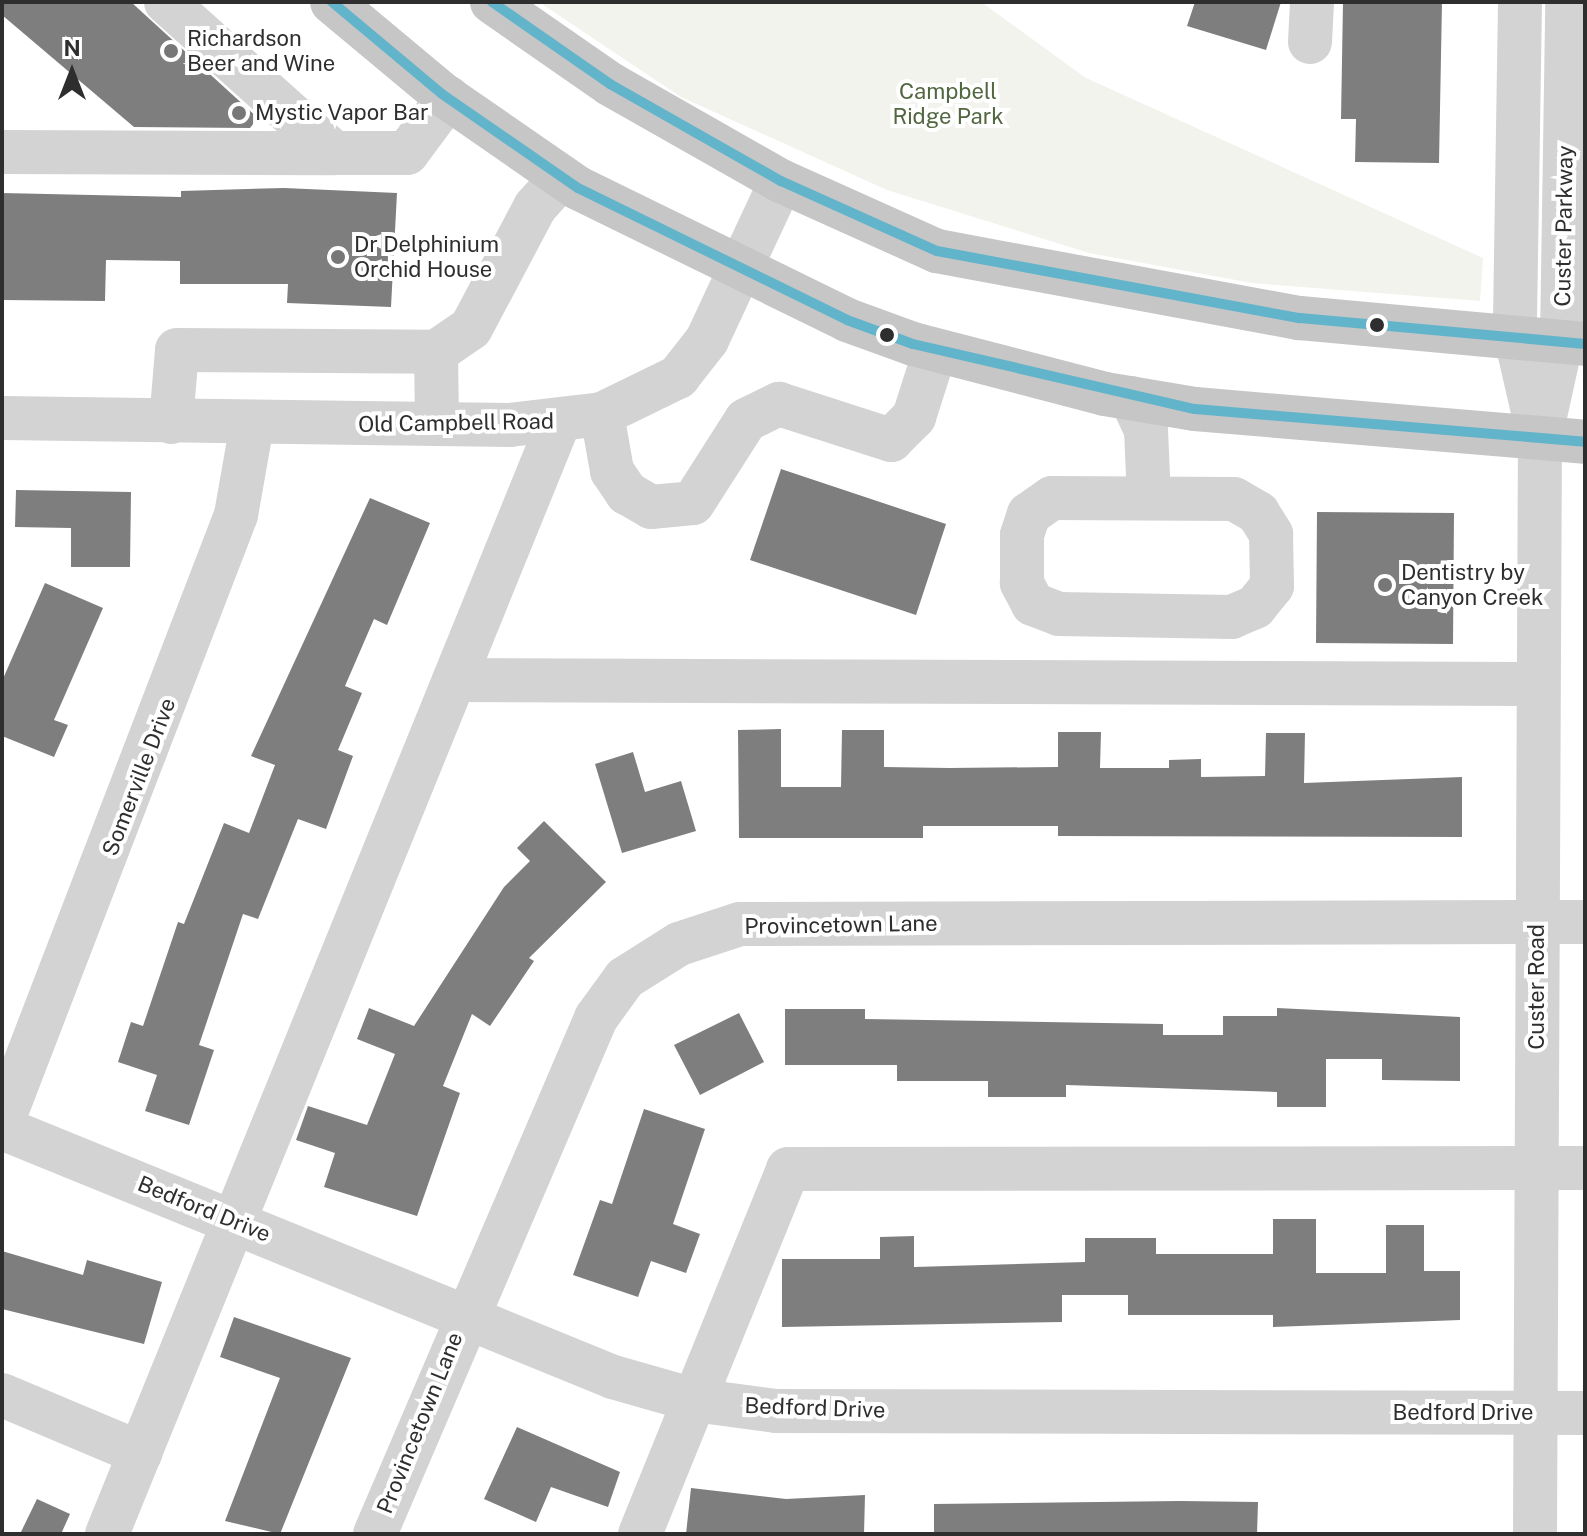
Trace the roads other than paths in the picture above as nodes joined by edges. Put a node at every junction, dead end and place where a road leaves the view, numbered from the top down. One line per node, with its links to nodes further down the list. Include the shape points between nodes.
1 (166, 2): 8 (street)
2 (332, 2): 6 (main road)
3 (492, 2): 10 (main road, via 610,84)
4 (1520, 2): 12 (street)
5 (1567, 2): 13 (street, Custer Parkway)
6 (448, 98): 8 (street, via 407,153); 9 (main road)
7 (2, 152): 8 (street)
8 (334, 153)
9 (562, 177): 11 (main road); 15 (street, via 535,207 471,328)
10 (781, 181): 11 (street, Old Campbell Road); 12 (main road, via 894,234 967,257 1300,318)
11 (743, 269): 14 (main road, via 847,320); 18 (street, Old Campbell Road, via 707,340 678,377)
12 (1515, 333): 13 (main road); 24 (street)
13 (1574, 342): 24 (street, Custer Parkway)
14 (935, 351): 16 (main road); 18 (street, via 914,417 891,440 779,404 746,420 693,503 651,507 627,493 612,471)
15 (436, 352): 20 (street, via 177,350); 23 (street)
16 (1131, 398): 17 (main road); 26 (street, via 1146,430)
17 (1186, 407): 24 (main road); 26 (street)
18 (602, 414): 21 (street, Old Campbell Road)
19 (2, 418): 20 (street, Old Campbell Road)
20 (171, 422): 22 (street, Old Campbell Road)
21 (559, 422): 23 (street, Old Campbell Road); 27 (street)
22 (252, 424): 23 (street, Old Campbell Road); 31 (street, Somerville Drive, via 236,515)
23 (437, 424)
24 (1540, 439): 25 (main road); 28 (street, Custer Road)
25 (1585, 442)
26 (1149, 478): 26 (street, via 1052,498 1029,514 1022,583 1033,604 1059,614 1232,617 1255,607 1272,586 1271,534 1258,513 1234,499)
27 (454, 680): 28 (street); 34 (street)
28 (1538, 684): 29 (street, Custer Road)
29 (1537, 918): 30 (street, Provincetown Lane); 32 (street, Custer Road); 35 (street, Provincetown Lane, via 740,924 679,944 625,978 596,1018)
30 (1585, 922)
31 (2, 1125): 34 (street, Bedford Drive)
32 (1536, 1166): 33 (street); 37 (street, via 788,1169); 38 (street, Custer Road)
33 (1585, 1168)
34 (234, 1221): 35 (street, Bedford Drive); 40 (street)
35 (464, 1314): 37 (street, Bedford Drive, via 613,1377); 42 (street, Provincetown Lane)
36 (2, 1395): 40 (street)
37 (694, 1400): 38 (street, Bedford Drive, via 776,1411); 43 (street)
38 (1535, 1413): 39 (street, Bedford Drive); 44 (street, Custer Road)
39 (1585, 1413)
40 (140, 1453): 41 (street)
41 (107, 1534)
42 (375, 1534)
43 (640, 1534)
44 (1535, 1534)

